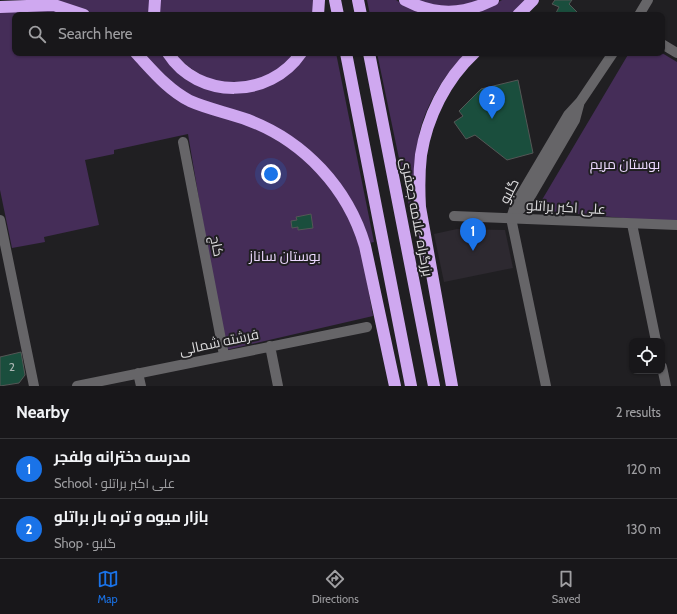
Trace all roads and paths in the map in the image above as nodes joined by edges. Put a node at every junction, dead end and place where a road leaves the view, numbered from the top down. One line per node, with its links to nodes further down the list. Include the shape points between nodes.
1 (16, 0): 10 (highway)
2 (155, 0): 12 (highway)
3 (319, 0): 13 (highway)
4 (335, 0): 14 (highway)
5 (358, 0): 15 (highway)
6 (405, 0): 7 (highway, via 432,11 444,12 474,8)
7 (493, 0)
8 (533, 0): 16 (highway)
9 (648, 0): 17 (street)
10 (0, 7): 11 (highway, via 54,5)
11 (75, 12)
12 (154, 12)
13 (318, 12)
14 (337, 12)
15 (360, 12)
16 (521, 12)
17 (640, 12)
18 (665, 46): 19 (street)
19 (677, 53)
20 (139, 56): 43 (highway, via 167,85 190,100 247,119 281,135 309,156 336,186 355,218 364,241)
21 (170, 56): 22 (highway, via 178,66 194,78 214,86 236,89 263,84 293,64)
22 (299, 56)
23 (347, 56): 44 (highway)
24 (370, 56): 45 (highway, بزرگراه علامه جعفری)
25 (471, 56): 46 (highway, via 452,78 430,120 421,155 419,180 420,207)
26 (611, 56): 29 (street, گلبو, via 580,102 575,120 526,204)
27 (182, 142): 36 (street, کاج)
28 (454, 216): 29 (street, علی اکبر براتلو)
29 (511, 218): 31 (street, علی اکبر براتلو); 47 (street)
30 (0, 220): 39 (street)
31 (632, 224): 32 (street, علی اکبر براتلو); 34 (street)
32 (677, 225)
33 (367, 326): 35 (street, فرشته شمالی)
34 (655, 338)
35 (270, 346): 36 (street, فرشته شمالی); 42 (street)
36 (224, 356): 37 (street, فرشته شمالی)
37 (138, 373): 40 (street, فرشته شمالی); 41 (street)
38 (663, 374): 48 (street)
39 (34, 386)
40 (77, 386)
41 (141, 386)
42 (278, 386)
43 (395, 386)
44 (410, 386)
45 (434, 386)
46 (452, 386)
47 (546, 386)
48 (666, 386)

